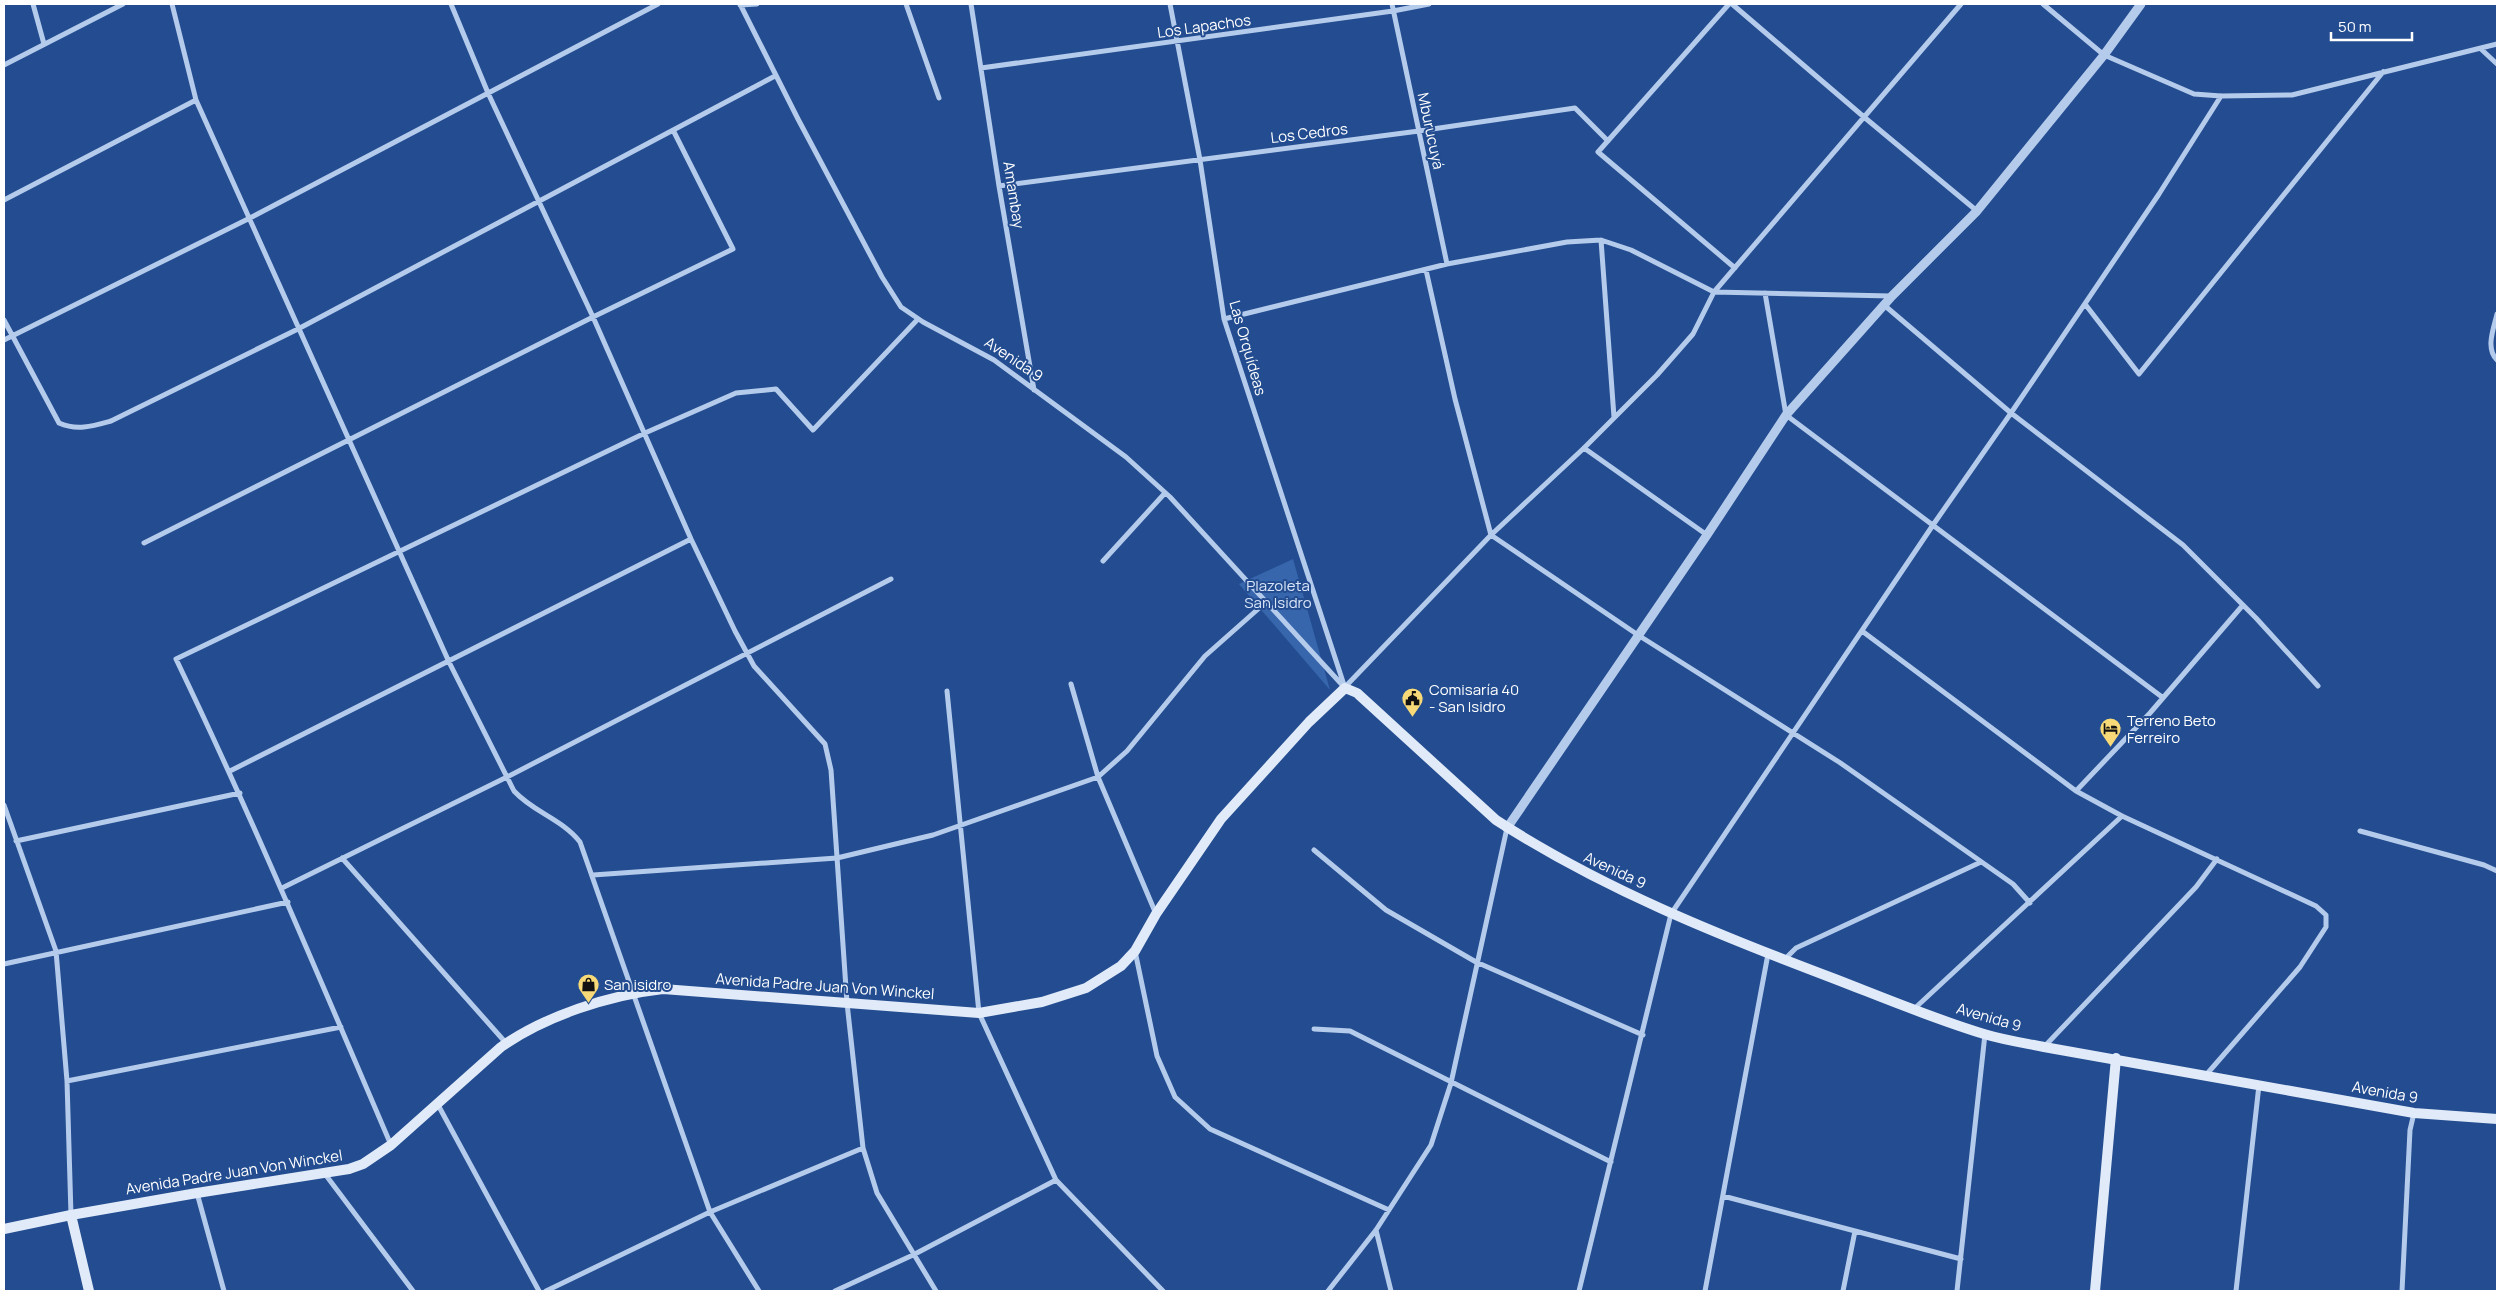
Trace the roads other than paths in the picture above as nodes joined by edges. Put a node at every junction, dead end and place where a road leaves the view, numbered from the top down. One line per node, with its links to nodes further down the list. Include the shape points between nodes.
1 (33, 4): 19 (street)
2 (123, 4): 19 (street)
3 (172, 4): 31 (street)
4 (452, 4): 28 (street)
5 (658, 4): 28 (street)
6 (740, 4): 7 (street); 27 (street, Avenida 9)
7 (757, 4)
8 (906, 4): 30 (street)
9 (971, 4): 25 (street, Amambay)
10 (1170, 4): 18 (street, Las Orquídeas)
11 (1392, 4): 17 (street, Mburucuyá)
12 (1429, 4): 17 (street, Los Lapachos)
13 (1730, 4): 32 (street); 35 (street)
14 (1961, 4): 32 (street)
15 (2043, 4): 22 (street)
16 (2140, 4): 22 (street)
17 (1393, 11): 18 (street, Los Lapachos); 34 (street, Mburucuyá)
18 (1177, 42): 25 (street, Los Lapachos); 36 (street, Las Orquídeas)
19 (44, 44): 24 (street)
20 (2497, 44): 21 (street)
21 (2481, 50): 23 (street); 26 (street)
22 (2104, 55): 29 (street, via 2194,94); 40 (street)
23 (2497, 64)
24 (4, 65)
25 (981, 68): 37 (street, Amambay)
26 (2384, 70): 29 (street, via 2292,95); 50 (street, via 2139,374)
27 (775, 76): 33 (street); 53 (street, Avenida 9, via 882,277 901,307)
28 (488, 93): 39 (street); 41 (street)
29 (2221, 96): 50 (street)
30 (939, 98)
31 (196, 100): 38 (street); 41 (street)
32 (1864, 118): 40 (street); 44 (street)
33 (673, 130): 39 (street); 52 (street, via 733,249)
34 (1419, 131): 35 (street, Los Cedros, via 1574,108); 36 (street, Los Cedros); 43 (street, Mburucuyá)
35 (1608, 142): 44 (street, via 1598,152)
36 (1200, 160): 37 (street, Los Cedros); 54 (street, Las Orquídeas)
37 (999, 186): 60 (street, Amambay)
38 (4, 200)
39 (538, 201): 52 (street); 56 (street)
40 (1977, 211): 48 (street)
41 (250, 218): 56 (street); 57 (street)
42 (1602, 240): 43 (street, via 1567,242); 46 (street, via 1631,250); 63 (street)
43 (1447, 264): 45 (street)
44 (1735, 268): 46 (street)
45 (1426, 270): 54 (street); 69 (street, via 1455,399)
46 (1714, 292): 47 (street); 63 (street, via 1693,334)
47 (1765, 293): 48 (street); 62 (street)
48 (1892, 296): 49 (street)
49 (1884, 304): 61 (street); 62 (street)
50 (2085, 304): 61 (street)
51 (2497, 314): 59 (street, via 2490,344)
52 (593, 317): 64 (street); 65 (street)
53 (918, 319): 60 (street, Avenida 9, via 994,360); 64 (street, via 813,430 776,389 736,393)
54 (1224, 319): 84 (street, Las Orquídeas)
55 (4, 320): 57 (street)
56 (298, 329): 57 (street, via 111,421 84,428 59,423); 65 (street)
57 (11, 337): 58 (street)
58 (4, 340)
59 (2497, 360)
60 (1034, 390): 67 (street, Avenida 9, via 1126,456)
61 (2011, 414): 68 (street); 77 (street, via 2183,545)
62 (1786, 415): 68 (street); 70 (street)
63 (1614, 418): 66 (street)
64 (645, 433): 71 (street); 73 (street)
65 (348, 439): 72 (street); 73 (street)
66 (1584, 448): 69 (street); 70 (street)
67 (1165, 493): 74 (street); 76 (street, Avenida 9)
68 (1933, 525): 78 (street); 86 (street)
69 (1491, 535): 79 (street); 84 (street)
70 (1707, 535): 79 (street)
71 (691, 539): 80 (street); 81 (street)
72 (144, 543)
73 (401, 552): 81 (street); 88 (street, via 176,659)
74 (1103, 561)
75 (891, 579): 80 (street)
76 (1266, 602): 84 (street, Avenida 9); 90 (street, via 1205,656 1127,751)
77 (2243, 605): 83 (street); 86 (street)
78 (1862, 632): 87 (street); 91 (street)
79 (1638, 635): 87 (street); 96 (street)
80 (746, 652): 89 (street); 101 (street, via 754,666 825,744 831,770)
81 (449, 662): 88 (street); 89 (street)
82 (1071, 684): 90 (street)
83 (2318, 686)
84 (1345, 688): 96 (main road, via 1357,693); 109 (main road, Avenida Padre Juan Von Winckel, via 1240,795)
85 (946, 691): 95 (street)
86 (2162, 697): 91 (street)
87 (1792, 735): 103 (street, via 1839,762); 110 (street)
88 (230, 771): 92 (street)
89 (507, 777): 100 (street); 105 (street, via 520,798 573,833)
90 (1098, 777): 95 (street); 109 (street)
91 (2076, 791): 94 (street)
92 (240, 793): 98 (street); 106 (street)
93 (4, 805): 98 (street)
94 (2122, 816): 102 (street); 108 (street)
95 (960, 825): 101 (street, via 933,835); 120 (street)
96 (1507, 828): 110 (main road, Avenida 9, via 1572,867); 115 (street)
97 (2360, 831): 104 (street)
98 (16, 841): 111 (street)
99 (1314, 850): 115 (street, via 1386,910)
100 (342, 858): 106 (street); 125 (street)
101 (837, 858): 105 (street); 118 (street)
102 (2217, 859): 126 (street, via 2196,887); 128 (street, via 2316,906 2326,916 2326,927 2300,967)
103 (1981, 862): 108 (street, via 2013,884); 114 (street, via 1796,948)
104 (2497, 871)
105 (593, 875): 117 (street)
106 (282, 888): 107 (street)
107 (288, 902): 111 (street); 121 (street)
108 (2030, 903): 119 (street)
109 (1156, 914): 112 (main road, Avenida Padre Juan Von Winckel)
110 (1671, 914): 113 (main road, Avenida 9); 124 (street)
111 (56, 951): 116 (street); 129 (street)
112 (1135, 951): 120 (main road, Avenida Padre Juan Von Winckel, via 1105,977 1065,997); 142 (street, via 1157,1056 1175,1097 1210,1129)
113 (1768, 954): 114 (main road, Avenida 9); 141 (street)
114 (1784, 960): 119 (main road, Avenida 9)
115 (1476, 962): 124 (street); 130 (street)
116 (4, 964)
117 (631, 993): 118 (main road, Avenida Padre Juan Von Winckel, via 663,989); 125 (main road, Avenida Padre Juan Von Winckel, via 549,1020); 143 (street)
118 (847, 1003): 120 (main road, Avenida Padre Juan Von Winckel); 136 (street)
119 (1914, 1009): 123 (main road, Avenida 9)
120 (979, 1013): 139 (street)
121 (341, 1027): 129 (street); 135 (street)
122 (1314, 1029): 130 (street, via 1350,1031)
123 (1985, 1034): 126 (main road, Avenida 9); 149 (street)
124 (1642, 1035): 137 (street)
125 (506, 1043): 132 (main road, Avenida Padre Juan Von Winckel)
126 (2044, 1047): 127 (main road, Avenida 9)
127 (2116, 1058): 128 (main road, Avenida 9); 165 (main road)
128 (2206, 1075): 131 (main road, Avenida 9)
129 (67, 1081): 144 (street)
130 (1451, 1083): 137 (street); 142 (street, via 1431,1145)
131 (2260, 1085): 133 (main road, Avenida 9); 166 (street)
132 (437, 1103): 135 (main road, Avenida Padre Juan Von Winckel); 153 (street)
133 (2414, 1114): 134 (main road, Avenida 9); 167 (street, via 2410,1130)
134 (2497, 1119)
135 (391, 1144): 138 (main road, Avenida Padre Juan Von Winckel, via 363,1164)
136 (862, 1148): 143 (street); 148 (street, via 877,1193)
137 (1611, 1162): 161 (street)
138 (325, 1174): 140 (main road, Avenida Padre Juan Von Winckel); 152 (street)
139 (1056, 1180): 148 (street); 158 (street)
140 (196, 1193): 144 (main road, Avenida Padre Juan Von Winckel); 151 (street)
141 (1723, 1196): 147 (street); 162 (street)
142 (1389, 1210): 146 (street)
143 (710, 1212): 154 (street); 155 (street)
144 (71, 1215): 145 (main road, Avenida Padre Juan Von Winckel); 150 (main road)
145 (4, 1229)
146 (1376, 1230): 159 (street); 160 (street)
147 (1855, 1231): 149 (street); 163 (street)
148 (913, 1255): 156 (street); 157 (street)
149 (1961, 1259): 164 (street)
150 (89, 1291)
151 (224, 1291)
152 (413, 1291)
153 (539, 1291)
154 (546, 1291)
155 (759, 1291)
156 (835, 1291)
157 (936, 1291)
158 (1163, 1291)
159 (1328, 1291)
160 (1391, 1291)
161 (1579, 1291)
162 (1705, 1291)
163 (1843, 1291)
164 (1957, 1291)
165 (2096, 1291)
166 (2236, 1291)
167 (2402, 1291)

